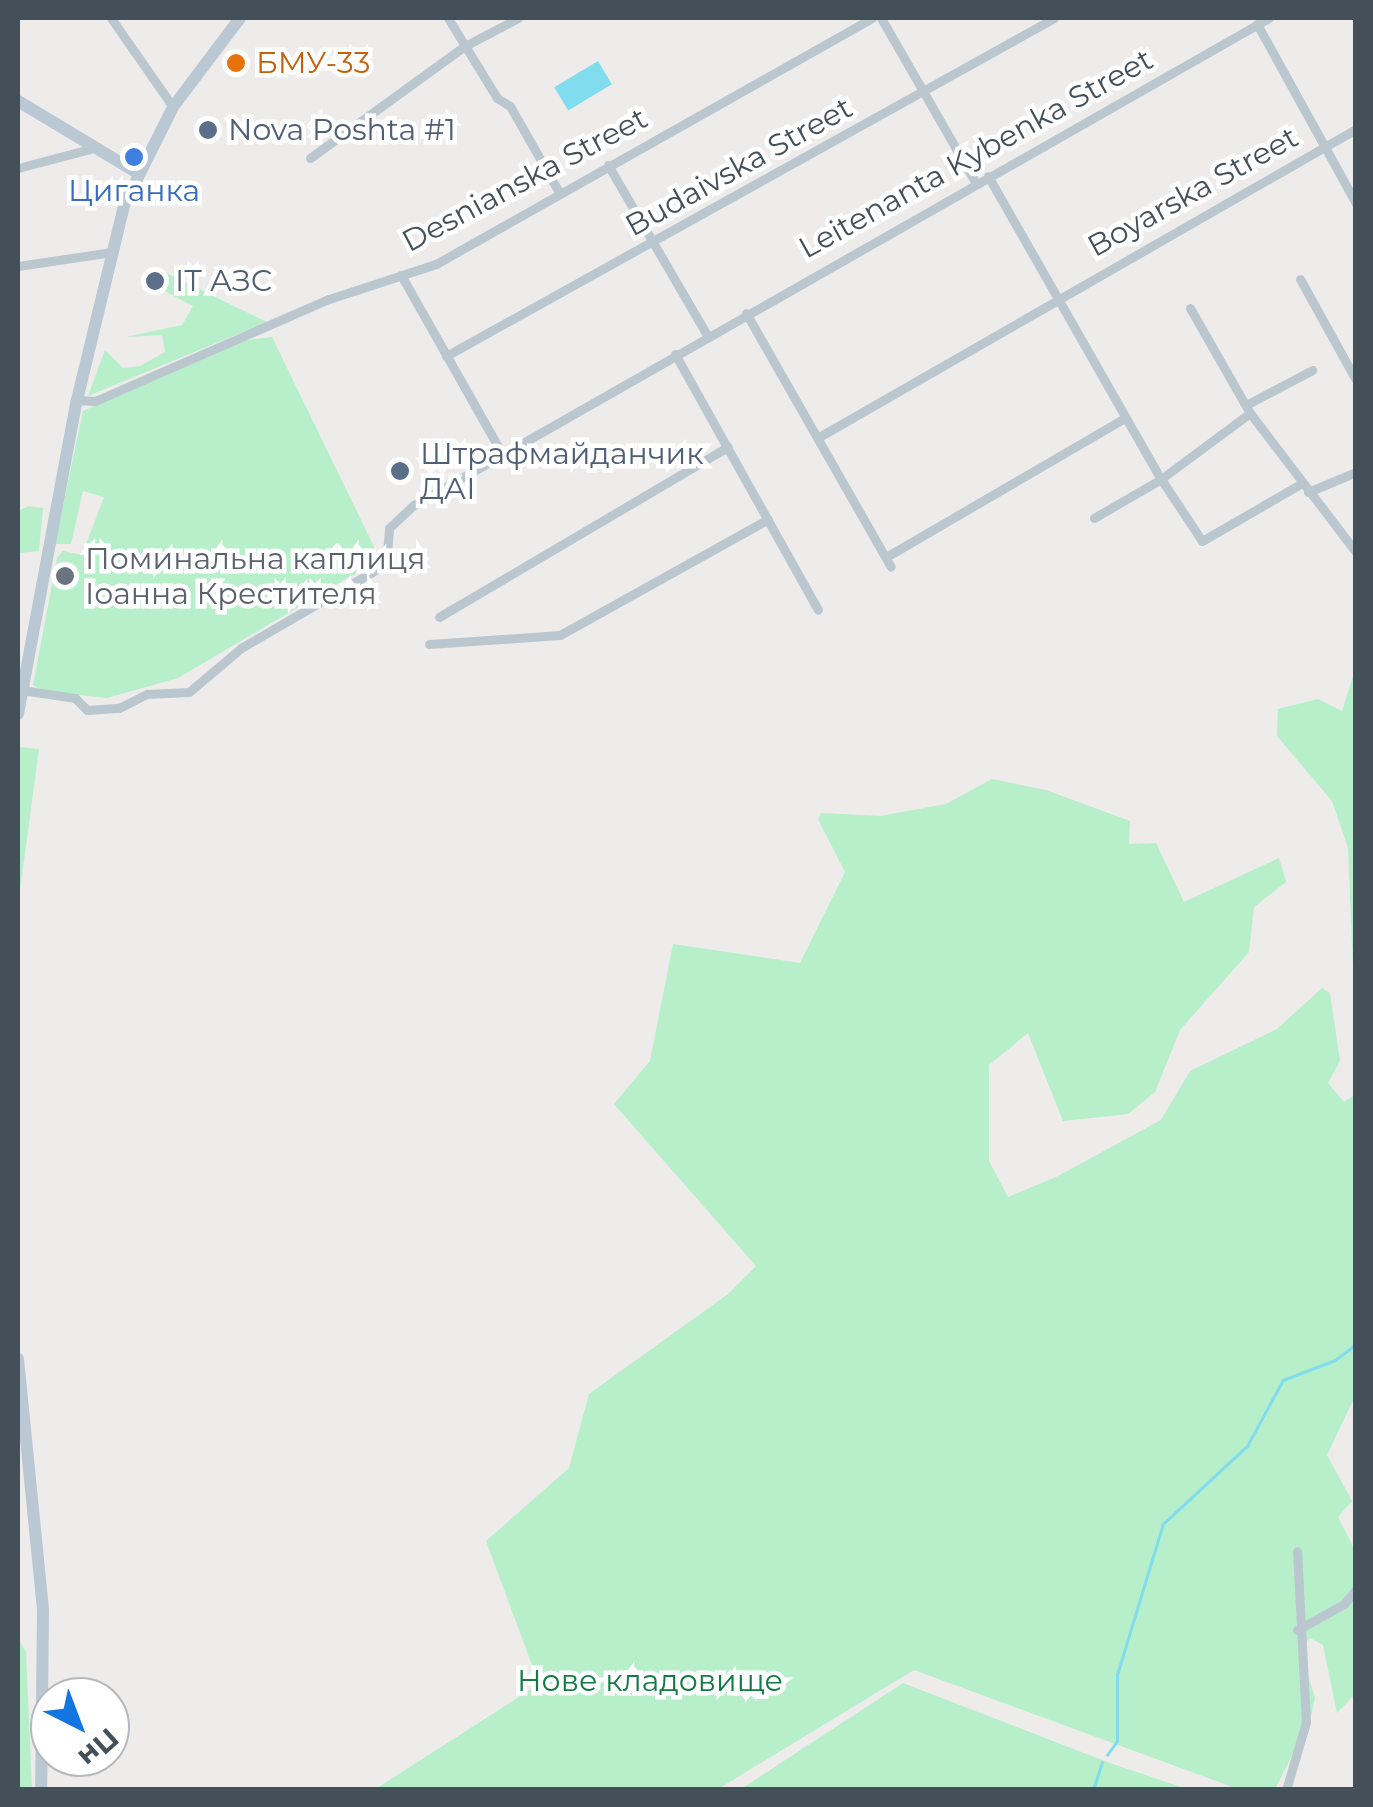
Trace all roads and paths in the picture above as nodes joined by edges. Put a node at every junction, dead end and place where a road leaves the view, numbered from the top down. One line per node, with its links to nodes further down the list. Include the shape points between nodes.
1 (111, 18): 13 (street)
2 (240, 18): 13 (street)
3 (448, 18): 10 (street)
4 (518, 18): 10 (street)
5 (872, 18): 18 (street, Desnianska Street)
6 (881, 18): 11 (street)
7 (1054, 18): 11 (street, Budaivska Street)
8 (1269, 18): 9 (street, Leitenanta Kybenka Street)
9 (1257, 24): 15 (street); 21 (street, Leitenanta Kybenka Street)
10 (465, 46): 17 (street); 23 (street, via 497,98 510,106)
11 (923, 92): 22 (street); 25 (street, Budaivska Street)
12 (18, 101): 16 (street)
13 (173, 108): 20 (street)
14 (1356, 129): 15 (street, Boyarska Street)
15 (1325, 146): 24 (street); 30 (street, Boyarska Street)
16 (90, 149): 19 (street); 20 (street)
17 (310, 158)
18 (608, 165): 23 (street, Desnianska Street); 25 (street)
19 (18, 168)
20 (136, 172): 26 (street)
21 (988, 176): 22 (street, Leitenanta Kybenka Street); 30 (street)
22 (976, 183): 32 (street, Leitenanta Kybenka Street)
23 (560, 194): 28 (street, Desnianska Street, via 436,264)
24 (1356, 203)
25 (653, 244): 33 (street); 35 (street, Budaivska Street)
26 (112, 252): 27 (street); 38 (street)
27 (18, 266)
28 (401, 275): 35 (street); 38 (street, Desnianska Street, via 329,299 95,401)
29 (1300, 279): 37 (street)
30 (1055, 299): 40 (street); 41 (street, Boyarska Street)
31 (1190, 308): 39 (street)
32 (746, 313): 33 (street, Leitenanta Kybenka Street); 41 (street)
33 (707, 335): 34 (street, Leitenanta Kybenka Street)
34 (675, 354): 42 (street); 43 (street)
35 (446, 356): 43 (street)
36 (1312, 370): 39 (street)
37 (1356, 380)
38 (77, 400): 53 (street)
39 (1248, 409): 45 (street); 46 (street)
40 (1125, 418): 41 (street, via 888,562); 45 (street)
41 (819, 437)
42 (728, 447): 48 (street); 51 (street)
43 (501, 452): 53 (street, via 398,518 389,528 386,564 242,648 188,692 147,694 119,708 87,710 75,698)
44 (1356, 472): 46 (street)
45 (1162, 479): 46 (street, via 1202,541); 47 (street)
46 (1305, 488): 49 (street)
47 (1094, 518)
48 (768, 519): 50 (street); 52 (street, via 560,635)
49 (1356, 552)
50 (818, 610)
51 (440, 617)
52 (429, 644)
53 (22, 690): 54 (street)
54 (18, 714)
55 (18, 1359): 59 (street, via 43,1610)
56 (1296, 1550): 58 (street)
57 (1356, 1589): 58 (street, via 1344,1604)
58 (1296, 1630): 60 (street, via 1306,1722)
59 (41, 1790)
60 (1286, 1790)

